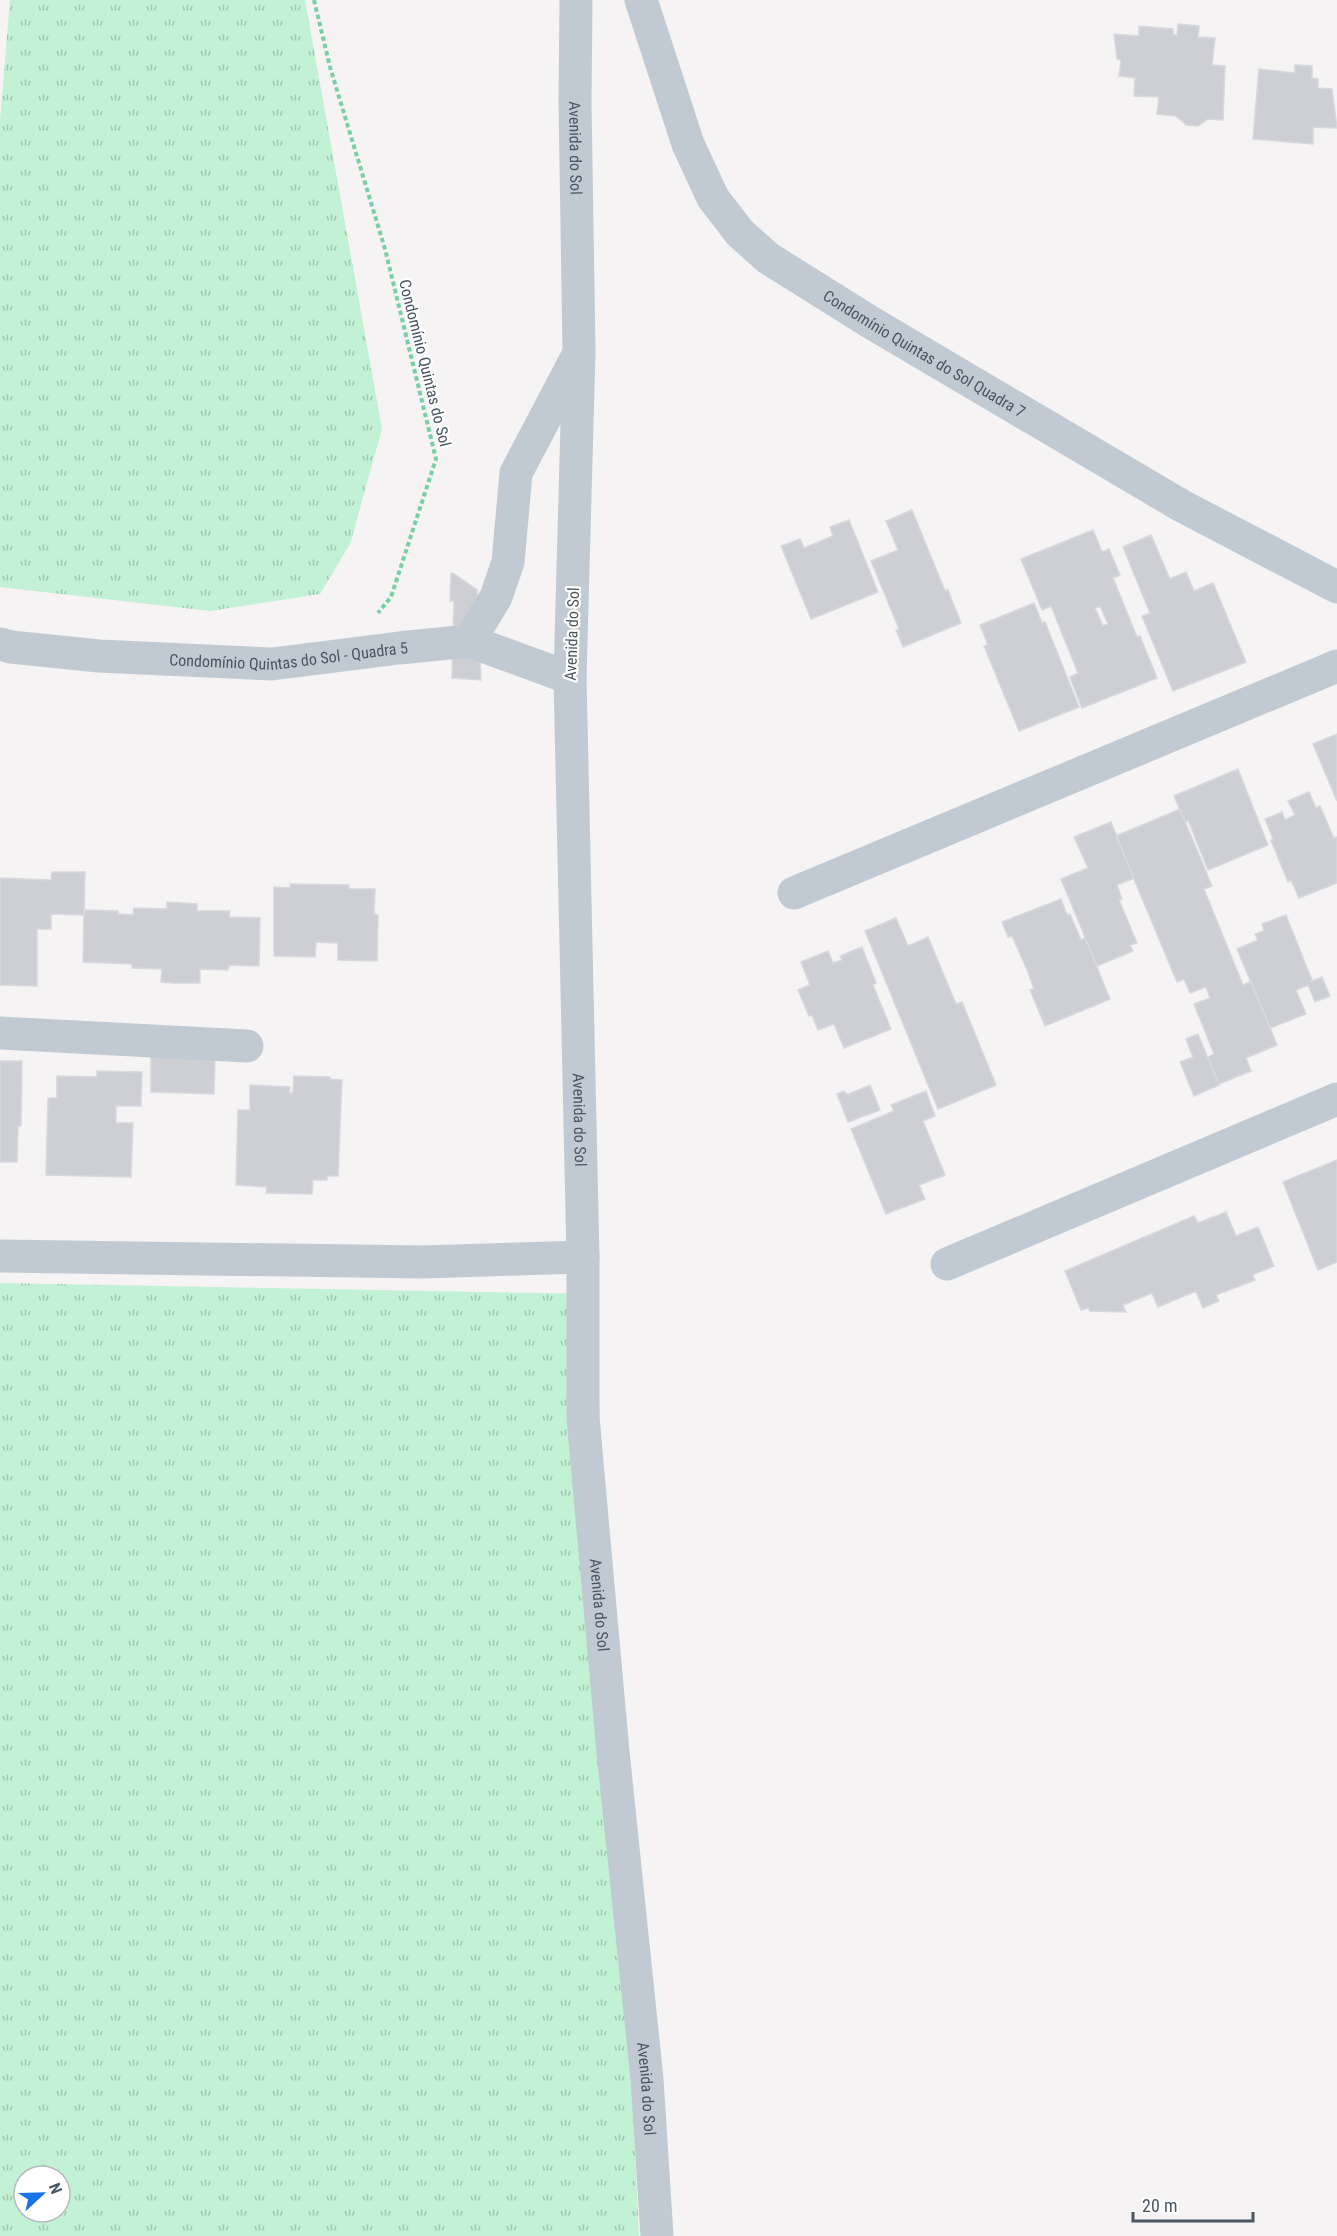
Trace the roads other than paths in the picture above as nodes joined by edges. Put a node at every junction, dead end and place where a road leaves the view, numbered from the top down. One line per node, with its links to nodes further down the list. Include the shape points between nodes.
1 (576, 0): 3 (street, Avenida do Sol)
2 (641, 0): 4 (street, Condomínio Quintas do Sol Quadra 7, via 688,144 713,198 740,233 768,258 1182,506)
3 (579, 351): 5 (street, via 516,473 508,562 496,597); 8 (street, Avenida do Sol)
4 (1337, 587)
5 (469, 642): 6 (street, Condomínio Quintas do Sol - Quadra 5, via 272,664 99,656); 8 (street, Condomínio Quintas do Sol - Quadra 5)
6 (0, 644)
7 (1337, 666): 9 (street)
8 (570, 678): 14 (street, Avenida do Sol)
9 (794, 893)
10 (0, 1033): 11 (street)
11 (247, 1046)
12 (1337, 1099): 15 (street)
13 (0, 1256): 14 (street, via 423,1262)
14 (583, 1257): 16 (street, Avenida do Sol, via 583,1418 647,2079)
15 (947, 1264)
16 (657, 2236)

